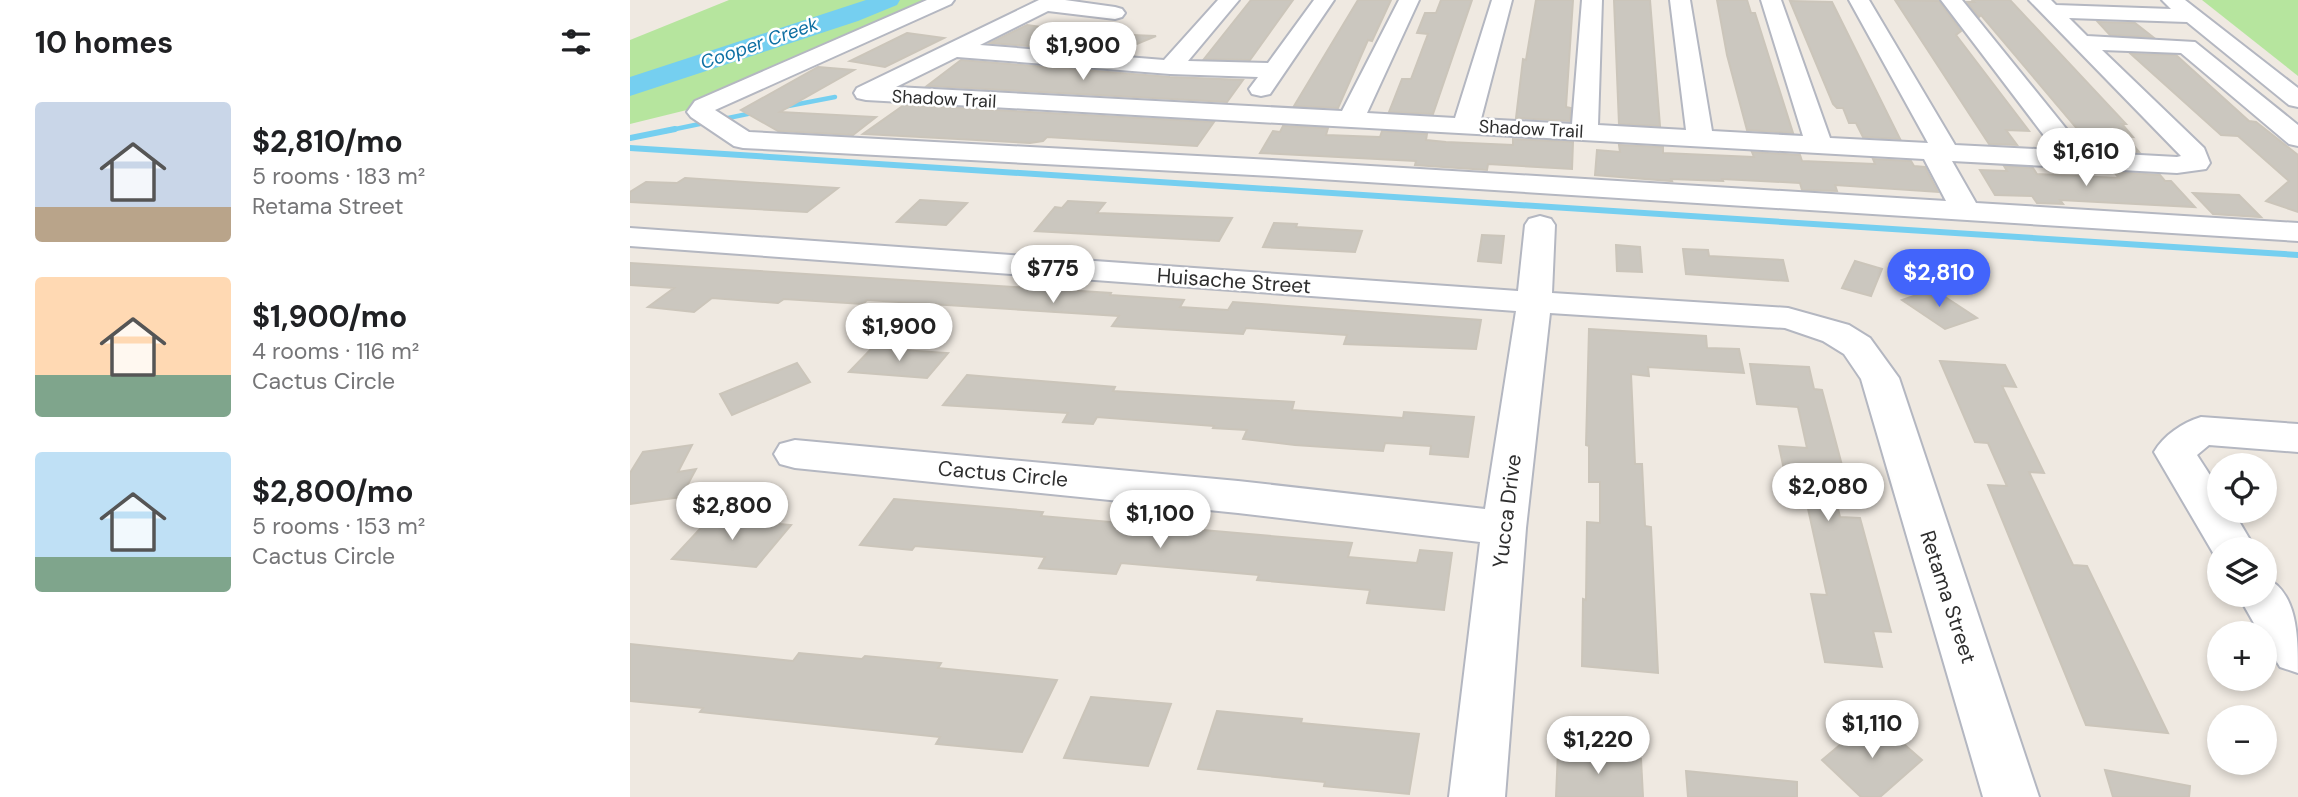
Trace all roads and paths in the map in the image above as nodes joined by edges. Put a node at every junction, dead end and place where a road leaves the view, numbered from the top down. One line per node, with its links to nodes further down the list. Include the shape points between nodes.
1 (944, 0): 17 (street)
2 (1230, 0): 18 (street)
3 (1324, 0): 19 (street)
4 (1409, 0): 22 (street)
5 (1502, 0): 23 (street)
6 (1592, 0): 24 (street)
7 (1680, 0): 26 (street)
8 (1771, 0): 28 (street)
9 (1859, 0): 29 (street)
10 (1951, 0): 30 (street)
11 (1050, 2): 13 (street); 16 (street)
12 (2049, 10): 14 (street); 15 (street)
13 (1115, 13)
14 (2188, 13): 21 (street)
15 (2082, 42): 27 (street, via 2187,47); 30 (street, Shadow Trail, via 2194,154 2196,163)
16 (954, 50): 18 (street); 20 (street, via 902,74)
17 (811, 59): 20 (street); 25 (street, via 704,106 700,112 743,140)
18 (1170, 66): 19 (street)
19 (1275, 70): 25 (street)
20 (860, 76): 25 (street, Shadow Trail)
21 (2298, 100)
22 (1351, 119): 23 (street, Shadow Trail); 25 (street, Shadow Trail)
23 (1466, 125): 24 (street, Shadow Trail)
24 (1585, 132): 26 (street, Shadow Trail)
25 (1215, 134): 31 (street)
26 (1700, 138): 28 (street, Shadow Trail)
27 (2298, 138)
28 (1819, 145): 29 (street, Shadow Trail)
29 (1939, 152): 30 (street, Shadow Trail); 31 (street)
30 (2076, 159)
31 (1966, 212): 33 (street)
32 (1540, 225): 35 (street, Yucca Drive)
33 (2298, 232)
34 (630, 237): 35 (street, Huisache Street)
35 (1534, 303): 36 (street, Huisache Street, via 1788,318); 39 (street, Yucca Drive)
36 (1836, 333): 44 (street, Retama Street, via 1857,346 1880,378)
37 (2298, 438): 40 (street, via 2201,431 2174,452)
38 (795, 454): 39 (street, Cactus Circle)
39 (1504, 528): 43 (street, Yucca Drive)
40 (2226, 537)
41 (2270, 607): 42 (street)
42 (2298, 652)
43 (1477, 797)
44 (2011, 797)

